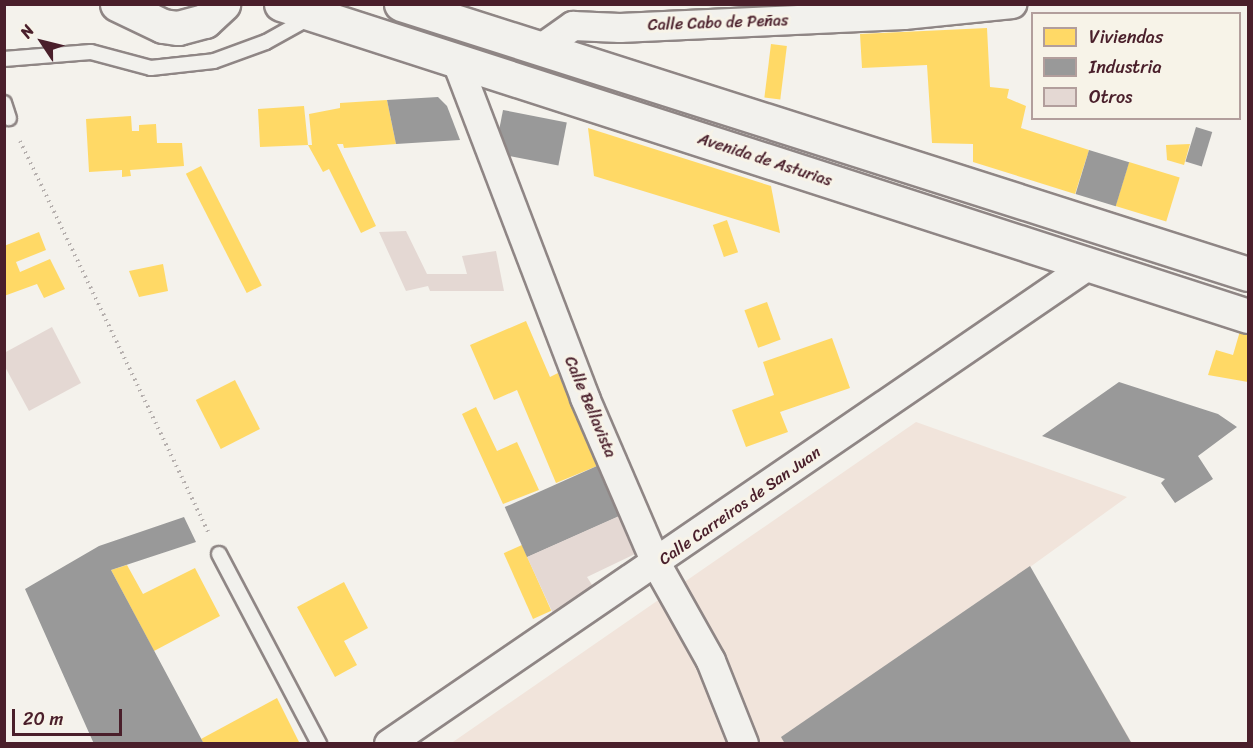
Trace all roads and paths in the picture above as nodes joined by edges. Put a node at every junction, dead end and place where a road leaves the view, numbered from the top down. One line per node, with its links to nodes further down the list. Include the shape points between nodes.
1 (117, 4): 2 (main road, via 163,26 178,28 205,21)
2 (224, 4)
3 (281, 4): 6 (main road, Avenida de Asturias)
4 (401, 4): 7 (main road)
5 (1012, 4): 7 (street, Calle Cabo de Peñas, via 892,15 620,28 573,26)
6 (312, 16): 8 (lane, via 266,42 214,61 151,68 91,52); 9 (main road, Avenida de Asturias)
7 (539, 50): 13 (main road)
8 (4, 59)
9 (457, 62): 12 (main road, Avenida de Asturias); 16 (street, Calle Bellavista, via 585,398)
10 (4, 103): 11 (lane)
11 (9, 118): 15 (path)
12 (1089, 265): 14 (main road, Avenida de Asturias); 16 (street, Calle Carreiros de San Juan)
13 (1248, 274)
14 (1248, 316)
15 (219, 554): 17 (lane)
16 (656, 563): 18 (street, Calle Carreiros de San Juan); 19 (street, Calle Bellavista, via 711,661)
17 (319, 744)
18 (389, 744)
19 (744, 744)

